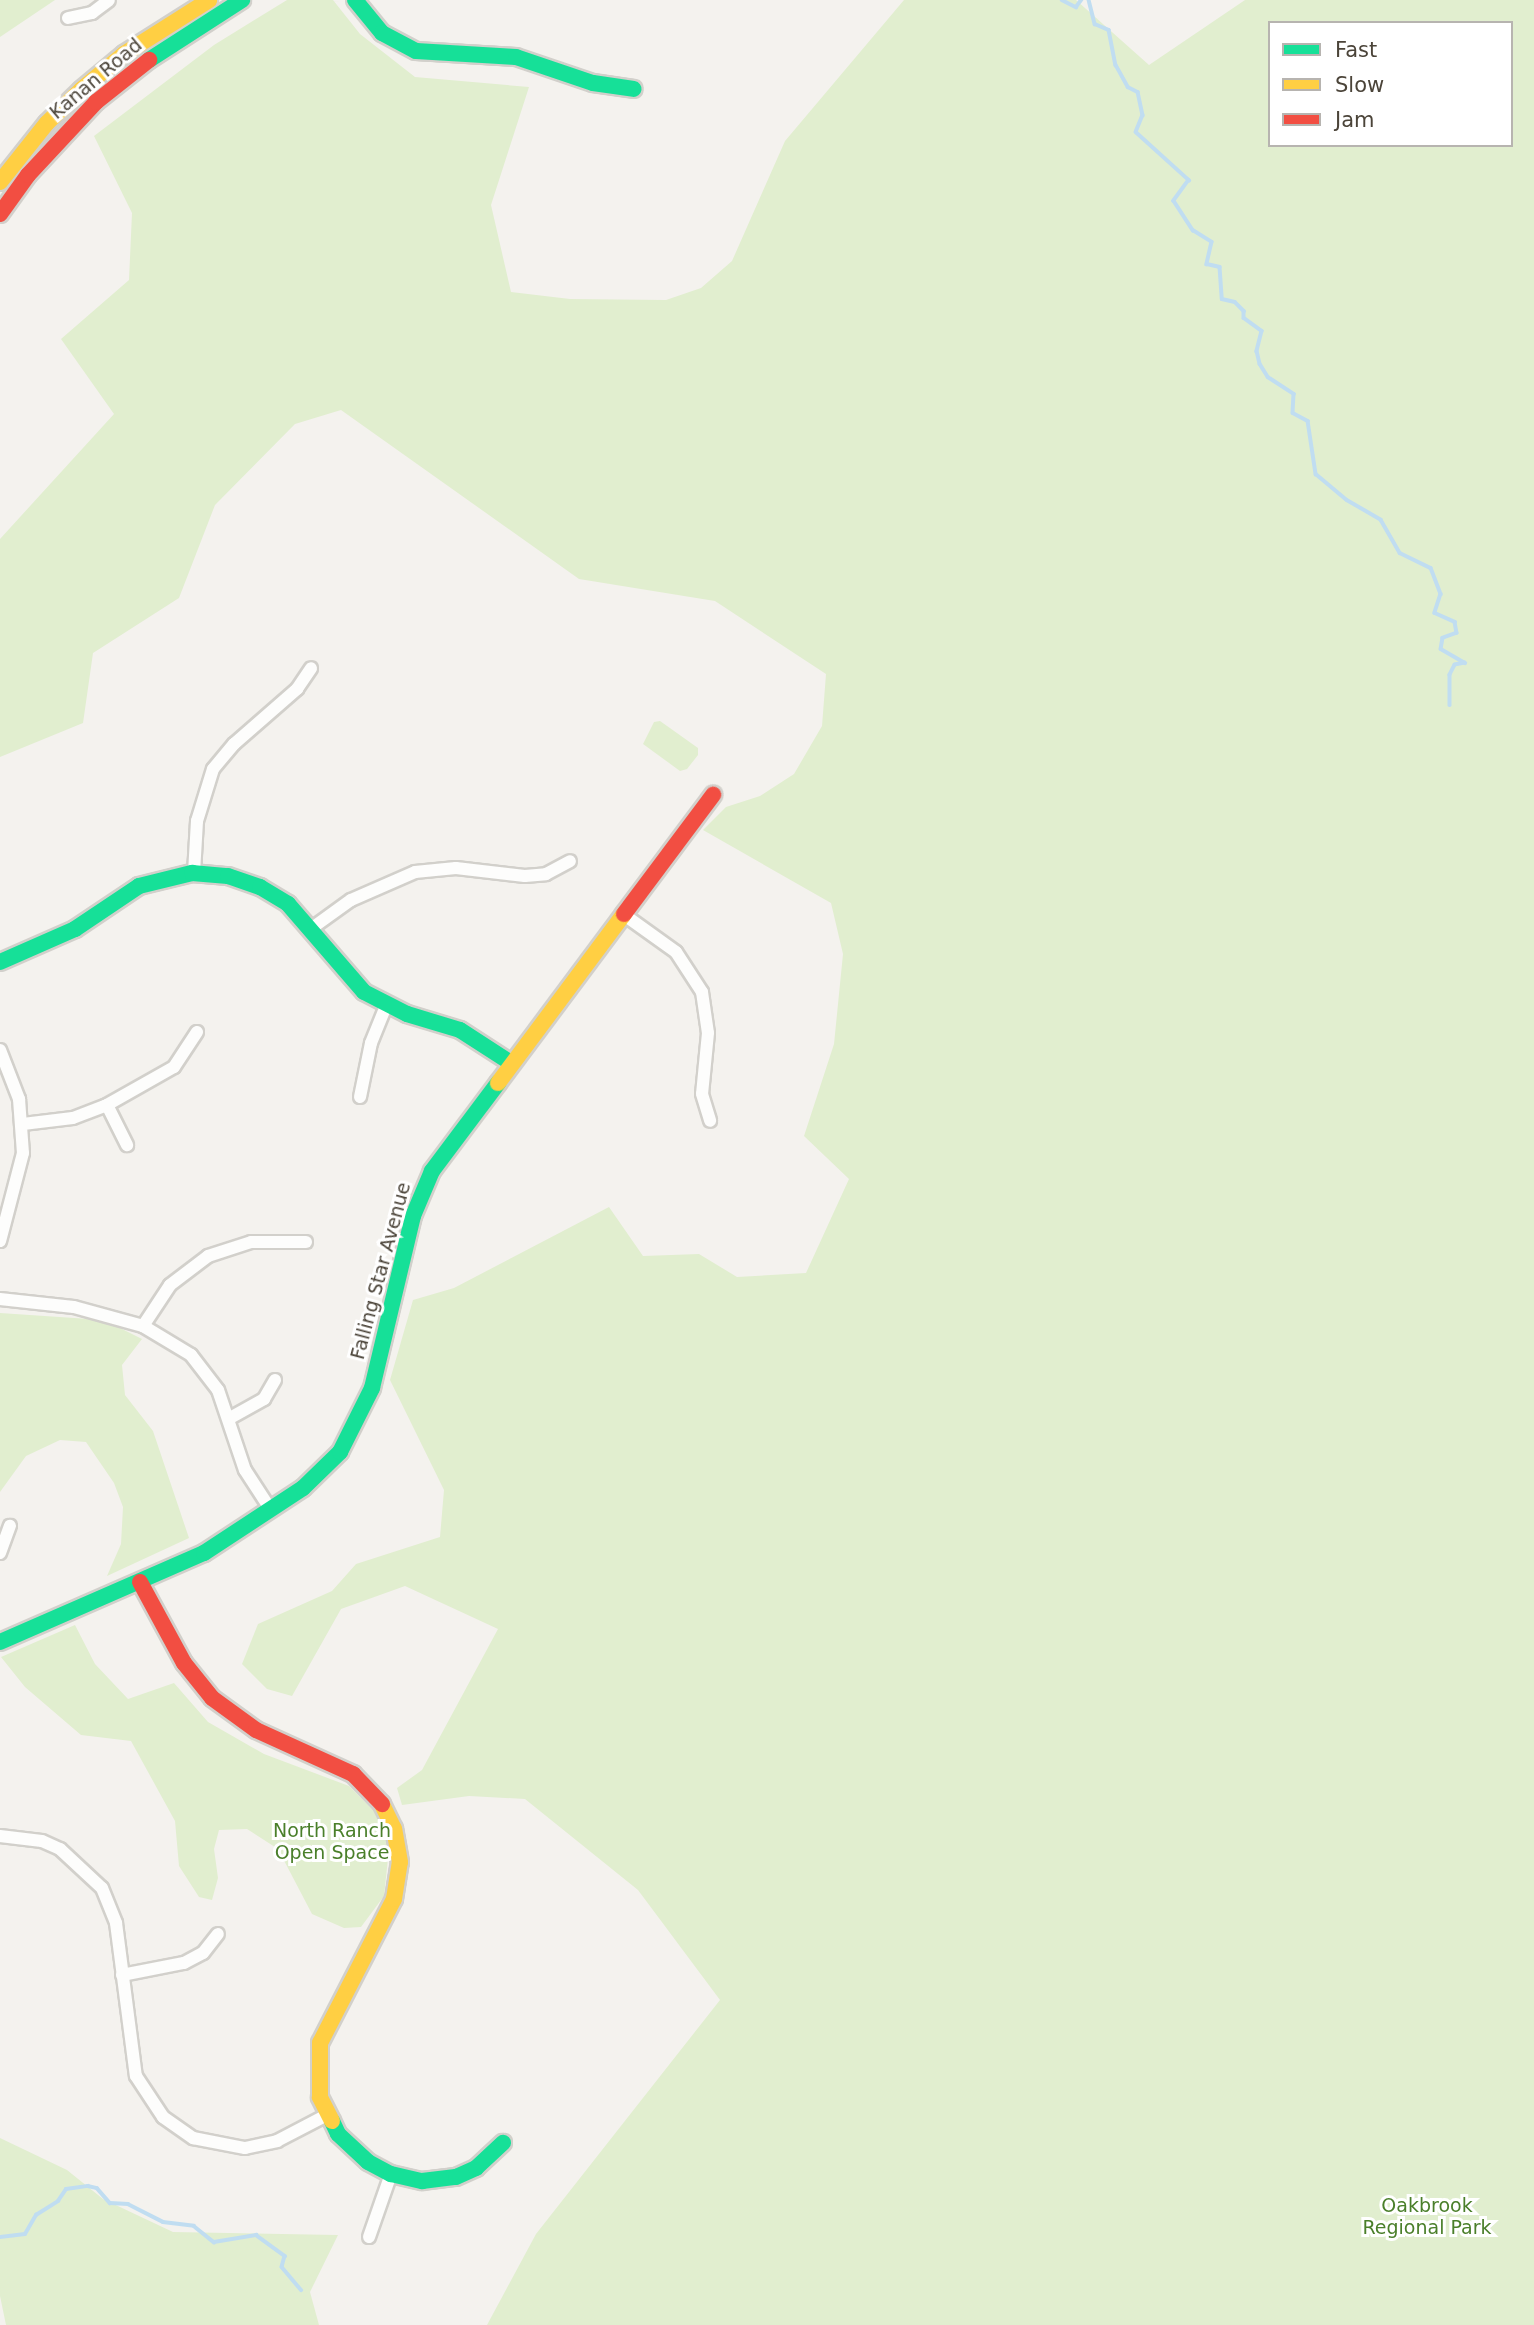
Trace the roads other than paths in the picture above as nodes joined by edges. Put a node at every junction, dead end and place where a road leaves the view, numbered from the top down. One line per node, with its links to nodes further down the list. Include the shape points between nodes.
1 (109, 0): 5 (street, via 92,13)
2 (209, 0): 7 (street, Kanan Road, via 124,54 80,90)
3 (242, 0): 8 (street, Kanan Road, via 138,67 96,103 28,175)
4 (355, 0): 6 (street, via 382,33 416,51 516,57 593,83)
5 (68, 18)
6 (634, 89)
7 (0, 182)
8 (0, 214)
9 (311, 668): 12 (street, via 298,689 234,744 213,769 197,821)
10 (713, 795): 13 (street, Falling Star Avenue)
11 (570, 862): 14 (street, via 546,874 525,876 456,868 415,872 351,900)
12 (194, 873): 14 (street, via 228,876 260,887 288,904); 15 (street, via 139,886 75,929)
13 (623, 914): 19 (street, Falling Star Avenue); 22 (street, via 676,952 702,992 708,1033 702,1094)
14 (312, 928): 16 (street, via 346,975)
15 (0, 962)
16 (386, 1006): 19 (street, via 460,1030); 20 (street, via 371,1044)
17 (197, 1032): 21 (street, via 174,1067)
18 (0, 1050): 23 (street, via 12,1073)
19 (511, 1063): 31 (street, Falling Star Avenue, via 441,1156 423,1189 372,1388 357,1426 322,1472)
20 (360, 1097)
21 (107, 1105): 23 (street, via 73,1118); 24 (street)
22 (710, 1121)
23 (23, 1124): 25 (street, via 19,1179)
24 (127, 1145)
25 (0, 1241)
26 (306, 1242): 28 (street, via 251,1242 208,1256 170,1285)
27 (0, 1299): 28 (street, via 74,1307)
28 (143, 1326): 30 (street, via 191,1355 218,1390)
29 (275, 1380): 30 (street, via 264,1399)
30 (230, 1418): 31 (street, via 244,1469)
31 (271, 1510): 34 (street, Falling Star Avenue, via 204,1553)
32 (10, 1526): 33 (street)
33 (0, 1553)
34 (140, 1582): 35 (street, Falling Star Avenue); 39 (street, via 184,1663 212,1698 256,1730 353,1774 379,1799 394,1829 400,1862 394,1899 320,2043 317,2078)
35 (0, 1643)
36 (0, 1836): 38 (street, via 42,1841 90,1872 110,1904)
37 (218, 1934): 38 (street, via 203,1953 184,1963)
38 (122, 1975): 39 (street, via 136,2076 152,2106 176,2128 211,2145 245,2148 277,2141)
39 (327, 2115): 41 (street, via 351,2149)
40 (503, 2143): 41 (street, via 489,2160 456,2177 422,2181)
41 (391, 2174): 42 (street)
42 (369, 2237)

